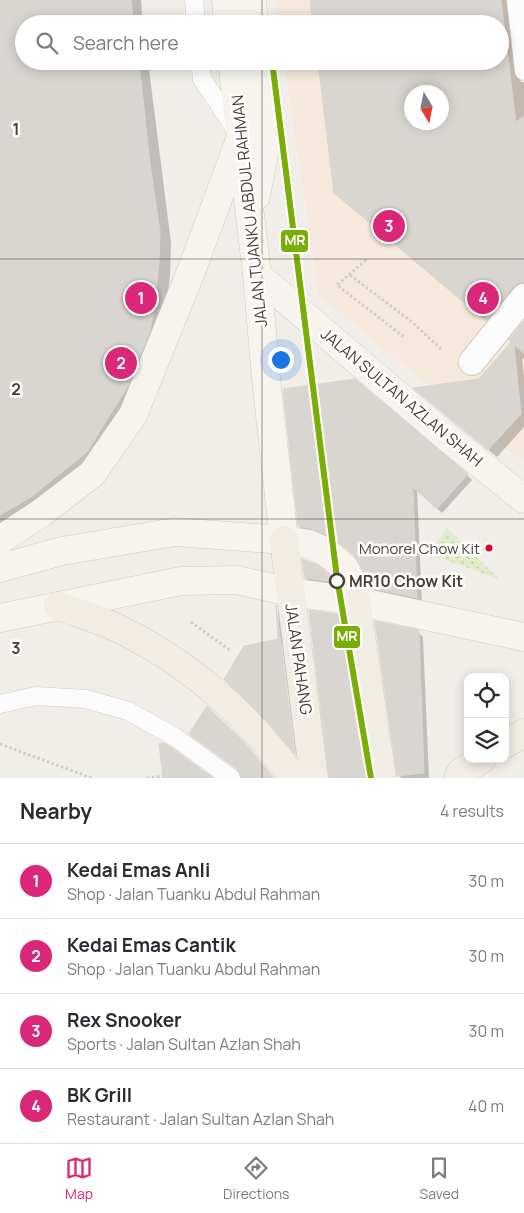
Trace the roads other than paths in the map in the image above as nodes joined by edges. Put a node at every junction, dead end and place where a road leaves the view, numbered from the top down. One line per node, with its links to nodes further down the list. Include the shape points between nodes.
1 (194, 0): 5 (lane)
2 (226, 0): 6 (main road)
3 (252, 0): 7 (main road)
4 (516, 0): 8 (lane)
5 (195, 15)
6 (227, 15)
7 (253, 15)
8 (524, 66): 12 (lane)
9 (201, 70): 13 (lane, via 202,79)
10 (233, 70): 13 (main road, JALAN TUANKU ABDUL RAHMAN)
11 (259, 70): 14 (main road, via 266,137)
12 (524, 71)
13 (241, 137): 14 (main road, JALAN TUANKU ABDUL RAHMAN); 19 (main road, via 133,416 92,474)
14 (251, 222): 15 (main road, JALAN TUANKU ABDUL RAHMAN)
15 (257, 275): 18 (main road, JALAN SULTAN AZLAN SHAH); 20 (main road, JALAN TUANKU ABDUL RAHMAN)
16 (524, 297): 17 (street)
17 (472, 362)
18 (524, 499)
19 (0, 540)
20 (284, 540): 21 (main road, via 175,532 62,551); 22 (main road, JALAN PAHANG); 23 (main road, via 309,544 326,552 344,567 353,584)
21 (0, 568)
22 (290, 592): 23 (main road); 24 (main road, via 237,580 181,581); 33 (main road, JALAN PAHANG)
23 (356, 601): 26 (main road); 34 (main road)
24 (58, 606): 25 (main road); 32 (main road, via 115,627 205,682 239,712)
25 (0, 618)
26 (524, 637)
27 (0, 704): 31 (lane, via 36,696 86,699 128,712 175,737)
28 (524, 733): 29 (main road)
29 (509, 742)
30 (476, 763): 35 (main road, via 461,772)
31 (231, 778)
32 (294, 778)
33 (314, 778)
34 (382, 778)
35 (458, 778)

